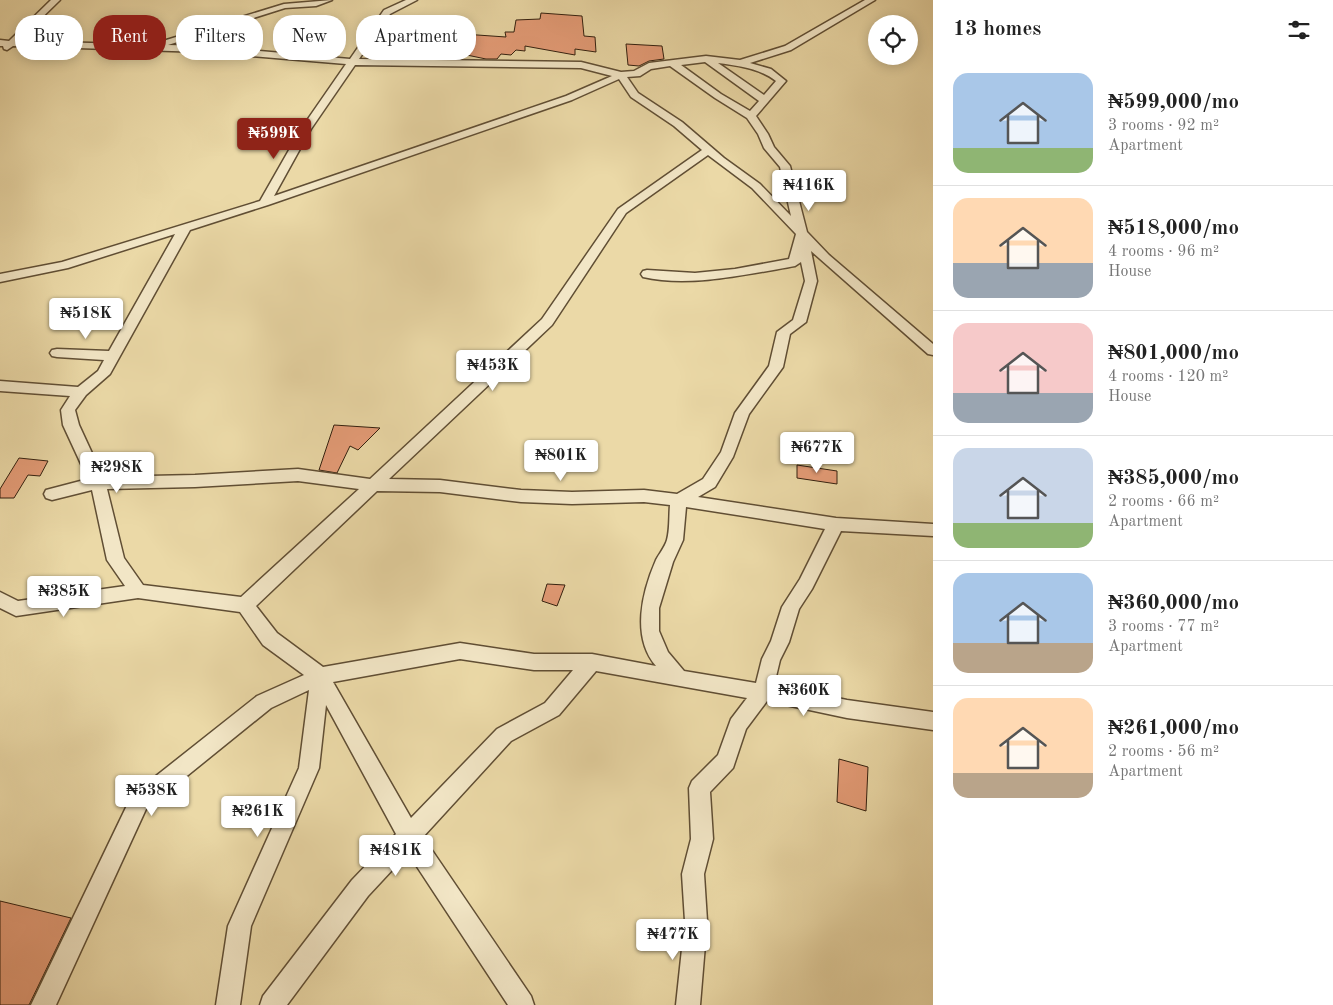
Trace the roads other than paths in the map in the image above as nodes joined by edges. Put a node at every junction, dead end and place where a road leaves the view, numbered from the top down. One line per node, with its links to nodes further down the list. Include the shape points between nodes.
1 (56, 0): 6 (street)
2 (328, 0): 7 (street, via 284,6)
3 (413, 0): 12 (street, via 387,12)
4 (870, 0): 14 (street, via 788,48)
5 (0, 43): 6 (street)
6 (12, 43): 8 (street); 10 (street)
7 (166, 43)
8 (93, 45)
9 (166, 48): 12 (street)
10 (0, 54)
11 (706, 59): 13 (street); 14 (street); 16 (street)
12 (353, 62): 15 (street, via 581,64); 19 (street, via 306,129)
13 (672, 63): 15 (street); 17 (street)
14 (740, 63): 16 (street, via 768,71 781,81)
15 (621, 75): 18 (street, via 634,96 678,124); 19 (street, via 569,98)
16 (764, 100): 17 (street)
17 (751, 116): 21 (street, via 769,148 785,166)
18 (708, 150): 21 (street, via 756,186); 30 (street, via 622,211 547,322)
19 (264, 203): 20 (street)
20 (186, 226): 23 (street, via 64,265); 26 (street)
21 (801, 233): 22 (street, via 795,262 695,277); 24 (street); 32 (street, via 811,281 799,322 784,332 776,368 742,413 728,453 708,483)
22 (647, 274)
23 (0, 278)
24 (933, 352)
25 (57, 353): 26 (street)
26 (113, 356): 28 (street, via 103,374)
27 (0, 386): 28 (street)
28 (82, 392): 29 (street, via 68,410 71,425)
29 (98, 483): 30 (street, via 298,475); 31 (street); 35 (street, via 116,560)
30 (373, 485): 32 (street, via 440,486 521,496 644,496); 37 (street)
31 (52, 494)
32 (679, 500): 33 (street); 40 (street, via 675,540 664,562 650,608 650,631 660,657)
33 (836, 524): 34 (street); 41 (street, via 791,607 780,642 770,659)
34 (933, 530)
35 (138, 591): 36 (street, via 16,609); 37 (street)
36 (0, 599)
37 (245, 605): 39 (street, via 270,639)
38 (592, 662): 39 (street, via 534,662 460,651); 40 (street); 43 (street, via 552,709 504,735)
39 (320, 676): 43 (street); 44 (street, via 264,702 139,802); 45 (street, via 309,768 240,926)
40 (679, 680): 41 (street)
41 (763, 692): 42 (street, via 847,709); 48 (street, via 738,725 726,761 699,788 702,839 693,874 696,921)
42 (933, 721)
43 (409, 836): 46 (street, via 360,888); 47 (street)
44 (43, 1005)
45 (228, 1005)
46 (272, 1005)
47 (522, 1005)
48 (688, 1005)

